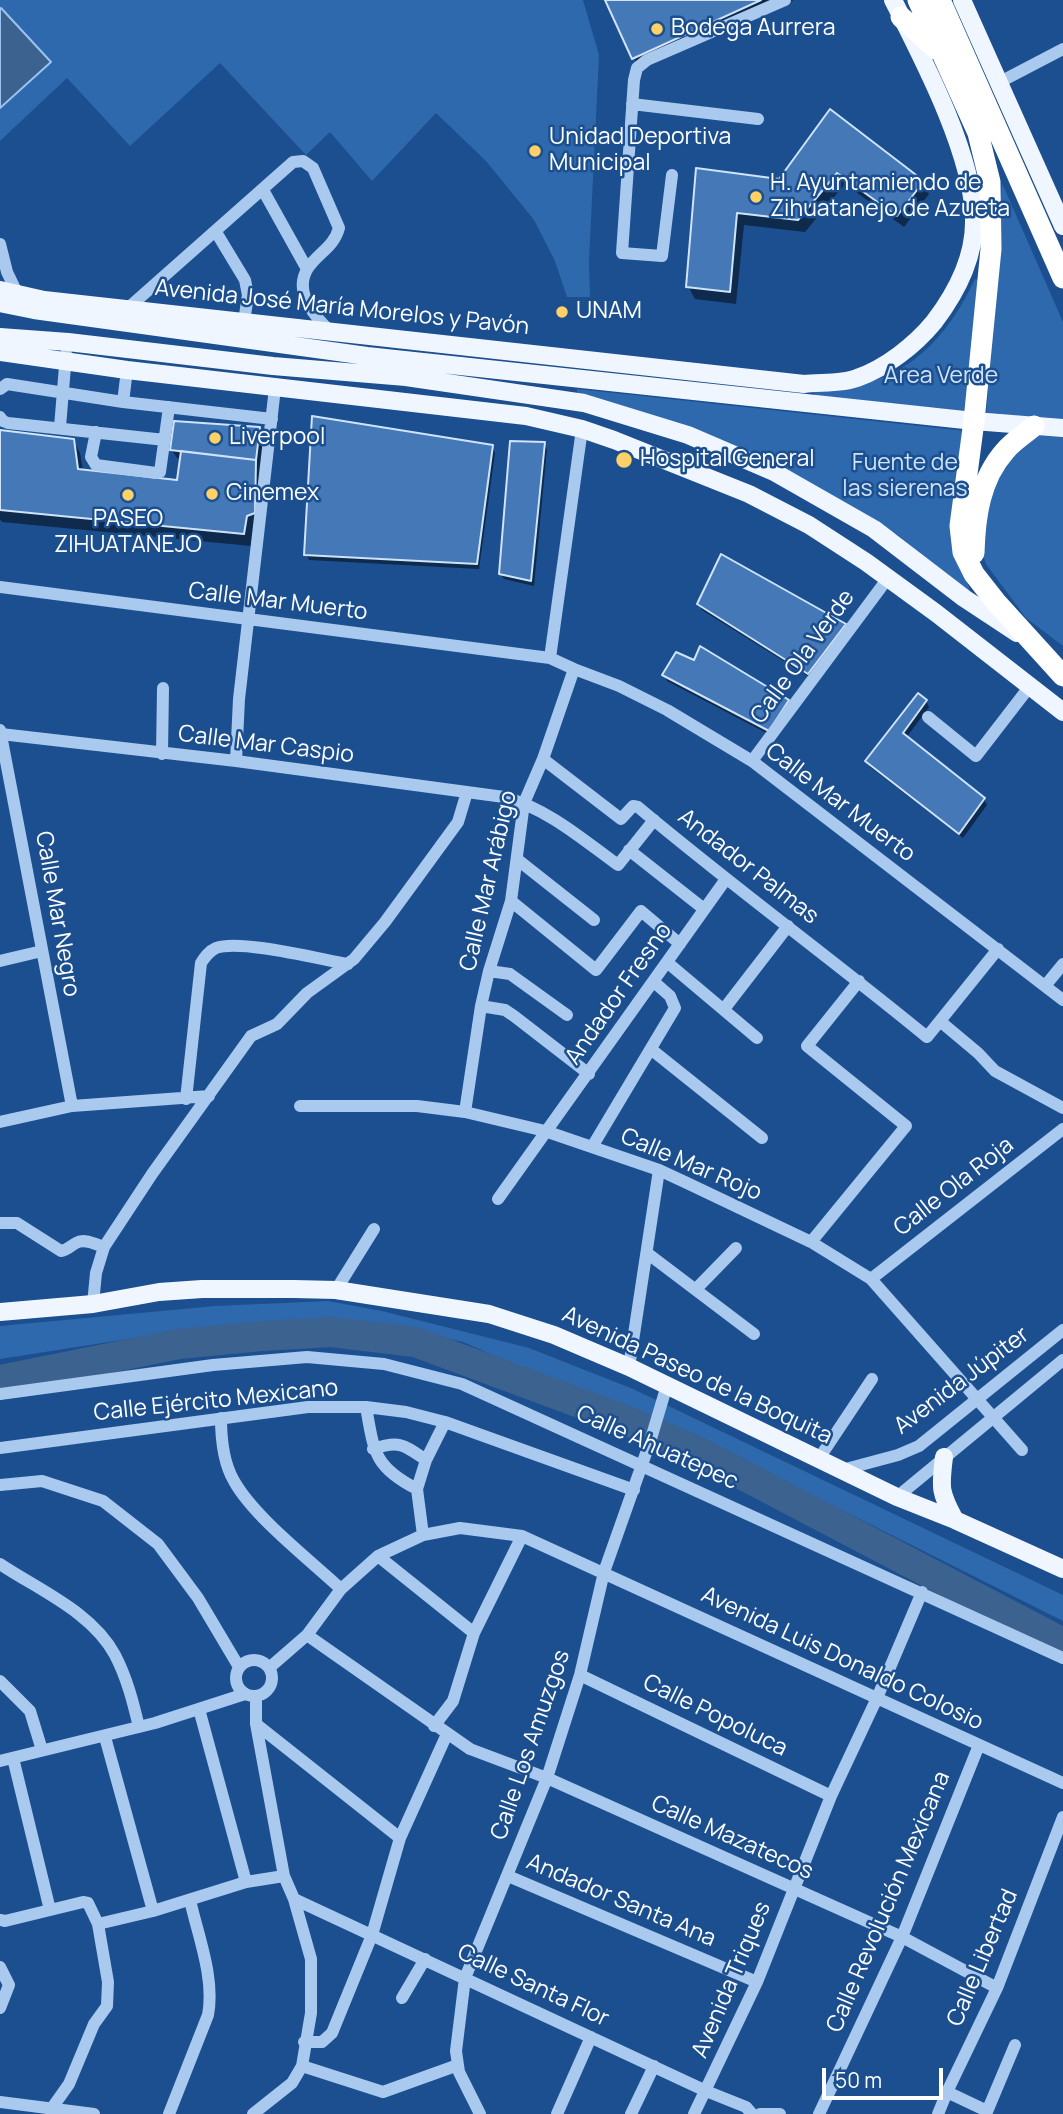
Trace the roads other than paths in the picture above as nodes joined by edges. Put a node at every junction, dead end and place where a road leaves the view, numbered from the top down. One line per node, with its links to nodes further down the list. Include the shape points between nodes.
1 (785, 0): 9 (street, via 647,60 637,68)
2 (918, 0): 7 (highway)
3 (940, 0): 17 (highway)
4 (962, 0): 8 (main road)
5 (897, 8): 7 (highway); 27 (main road, Avenida José María Morelos y Pavón, via 968,173 975,221 968,261 953,298 928,328 893,359 855,379 804,384)
6 (1063, 49): 8 (street)
7 (943, 55): 40 (highway, via 978,133 990,182 991,249)
8 (998, 83): 13 (main road)
9 (632, 104): 10 (street); 11 (street, via 622,253 662,256)
10 (758, 119)
11 (672, 175)
12 (263, 190): 14 (street); 16 (street); 16 (street, via 293,162 303,161 313,168 339,228 336,239)
13 (1061, 217)
14 (216, 232): 21 (street); 22 (street, via 245,280)
15 (0, 244): 19 (street)
16 (307, 269): 23 (street, via 303,282 307,303)
17 (1063, 278)
18 (0, 290): 19 (main road, Avenida José María Morelos y Pavón)
19 (19, 301): 20 (main road, Avenida José María Morelos y Pavón); 21 (main road, Avenida José María Morelos y Pavón, via 44,299); 31 (main road, Avenida José María Morelos y Pavón, via 367,356)
20 (0, 303)
21 (127, 309): 22 (main road, Avenida José María Morelos y Pavón)
22 (244, 322): 23 (main road, Avenida José María Morelos y Pavón)
23 (330, 331): 27 (main road, Avenida José María Morelos y Pavón)
24 (0, 337): 25 (main road)
25 (68, 342): 28 (street); 30 (main road)
26 (0, 352): 28 (main road)
27 (577, 359): 31 (main road)
28 (65, 362): 29 (main road); 34 (street)
29 (127, 370): 32 (main road); 35 (street)
30 (406, 377): 36 (main road); 51 (main road, via 584,403 688,435 774,472 874,528 964,598)
31 (577, 379): 40 (main road, Avenida José María Morelos y Pavón)
32 (275, 388): 36 (main road); 39 (street)
33 (0, 389): 34 (street, via 7,384)
34 (63, 393): 35 (street); 42 (street)
35 (123, 402): 37 (street)
36 (406, 403): 44 (main road, via 526,416)
37 (169, 407): 39 (street); 46 (street)
38 (0, 417): 42 (street, via 8,423)
39 (272, 419): 50 (street)
40 (974, 421): 41 (main road, Avenida José María Morelos y Pavón); 47 (highway, via 960,526 963,552)
41 (1034, 426): 43 (main road, Avenida José María Morelos y Pavón); 47 (highway, via 1004,451 984,485 975,524)
42 (60, 427): 45 (street)
43 (1063, 428)
44 (582, 429): 48 (main road, via 749,494 809,525); 52 (street)
45 (96, 432): 46 (street); 46 (street, via 91,457 96,465 156,473 163,468)
46 (165, 440)
47 (974, 574): 51 (highway)
48 (888, 578): 55 (main road); 63 (street, Calle Ola Verde)
49 (0, 587): 50 (street, Calle Mar Muerto)
50 (250, 620): 52 (street, Calle Mar Muerto); 62 (street)
51 (1029, 640): 54 (highway)
52 (550, 658): 53 (street)
53 (574, 669): 61 (street, Calle Mar Arábigo); 63 (street, Calle Mar Muerto, via 667,710)
54 (1061, 675)
55 (1030, 686): 57 (main road); 58 (street, via 976,756)
56 (163, 688): 60 (street)
57 (1063, 712)
58 (928, 717)
59 (0, 732): 60 (street, Calle Mar Caspio); 64 (street, Calle Mar Negro)
60 (162, 754): 62 (street, Calle Mar Caspio)
61 (543, 759): 67 (street, Calle Mar Arábigo); 68 (street, Andador Palmas, via 615,816 621,819 633,806)
62 (236, 761): 65 (street, Calle Mar Caspio)
63 (752, 761): 77 (street, Calle Mar Muerto)
64 (13, 792): 66 (street); 78 (street, Calle Mar Negro)
65 (472, 792): 67 (street, Calle Mar Caspio); 81 (street, via 458,822 385,922)
66 (0, 795)
67 (524, 803): 69 (street, Calle Mar Caspio, via 554,818 618,865); 70 (street, Calle Mar Arábigo)
68 (654, 820): 69 (street); 71 (street, Andador Palmas)
69 (629, 850): 73 (street)
70 (518, 860): 72 (street, Calle Mar Arábigo); 74 (street)
71 (726, 879): 73 (street, Andador Fresno); 75 (street, Andador Palmas)
72 (510, 901): 76 (street, via 596,970 640,911); 83 (street, Calle Mar Arábigo)
73 (704, 909): 76 (street, Andador Fresno)
74 (594, 920)
75 (788, 926): 84 (street, Andador Palmas); 89 (street)
76 (680, 944): 80 (street, Andador Fresno)
77 (998, 949): 86 (street, Calle Mar Muerto); 91 (street)
78 (42, 951): 79 (street); 97 (street, Calle Mar Negro)
79 (0, 961)
80 (668, 963): 85 (street, Andador Fresno); 89 (street)
81 (348, 964): 95 (street, via 307,993 277,1024 251,1036); 96 (street, via 241,944 208,953 201,963)
82 (1063, 964): 86 (street)
83 (489, 971): 88 (street, Calle Mar Arábigo); 90 (street, via 510,974)
84 (859, 981): 91 (street, Andador Palmas, via 927,1037); 110 (street, via 807,1046 906,1126)
85 (654, 982): 93 (street, via 676,1008); 94 (street, Andador Fresno)
86 (1045, 986): 87 (street, Calle Mar Muerto)
87 (1063, 1000)
88 (481, 1006): 94 (street, via 505,1010); 100 (street, Calle Mar Arábigo)
89 (724, 1009): 92 (street)
90 (567, 1014)
91 (941, 1022): 99 (street, via 995,1071)
92 (757, 1038)
93 (652, 1050): 104 (street); 105 (street)
94 (589, 1074): 103 (street, Andador Fresno)
95 (209, 1096): 96 (street); 111 (street)
96 (186, 1099): 97 (street)
97 (72, 1106): 101 (street)
98 (300, 1107): 100 (street, Calle Mar Rojo, via 417,1106)
99 (1063, 1108)
100 (465, 1112): 103 (street, Calle Mar Rojo)
101 (0, 1122)
102 (1063, 1129): 114 (street, Calle Ola Roja)
103 (545, 1131): 105 (street, Calle Mar Rojo); 107 (street, Andador Fresno)
104 (762, 1138)
105 (592, 1147): 106 (street, Calle Mar Rojo)
106 (659, 1170): 110 (street, Calle Mar Rojo); 113 (street)
107 (498, 1199)
108 (0, 1223): 111 (street, via 17,1223 61,1251 83,1240)
109 (374, 1229): 116 (street)
110 (811, 1242): 114 (street, Calle Mar Rojo)
111 (104, 1247): 117 (street)
112 (737, 1248): 115 (street)
113 (647, 1253): 115 (street); 122 (street)
114 (871, 1279): 126 (street, Calle Mar Rojo)
115 (696, 1289): 120 (street)
116 (336, 1290): 117 (main road, Avenida Paseo de la Boquita, via 202,1289); 122 (main road, Avenida Paseo de la Boquita, via 489,1314)
117 (93, 1304): 118 (main road, Avenida Paseo de la Boquita)
118 (0, 1312)
119 (1063, 1330): 126 (street, Avenida Júpiter)
120 (754, 1334)
121 (1063, 1360): 128 (street, Avenida Júpiter)
122 (629, 1367): 124 (main road, Avenida Paseo de la Boquita)
123 (872, 1379): 136 (street)
124 (667, 1385): 136 (main road, Avenida Paseo de la Boquita); 137 (street, Calle Los Amuzgos)
125 (0, 1394): 137 (street, Calle Ahuatepec, via 307,1357 384,1364 462,1384)
126 (976, 1398): 128 (street, Calle Mar Rojo); 138 (street, Avenida Júpiter, via 919,1446)
127 (366, 1407): 129 (street, Calle Ejército Mexicano); 130 (street, Calle Ejército Mexicano); 132 (street)
128 (993, 1417): 133 (street, Calle Mar Rojo); 134 (street, Avenida Júpiter)
129 (221, 1418): 131 (street, Calle Ejército Mexicano); 150 (street, via 233,1480 257,1511)
130 (445, 1422): 135 (street); 141 (street, Calle Ejército Mexicano)
131 (0, 1448)
132 (373, 1449): 135 (street, via 400,1444); 140 (street, via 392,1474)
133 (1022, 1450)
134 (944, 1457): 142 (street, Avenida Júpiter); 143 (main road, via 943,1498)
135 (426, 1460): 140 (street)
136 (818, 1460): 138 (main road, Avenida Paseo de la Boquita)
137 (642, 1464): 141 (street, Calle Los Amuzgos); 151 (street, Calle Ahuatepec)
138 (842, 1470): 142 (main road, Avenida Paseo de la Boquita)
139 (0, 1485): 155 (street, via 42,1481 103,1501 158,1544 198,1598)
140 (417, 1489): 144 (street)
141 (634, 1490): 149 (street, Calle Los Amuzgos)
142 (897, 1497): 143 (main road, Avenida Paseo de la Boquita)
143 (955, 1520): 148 (main road, Avenida Paseo de la Boquita)
144 (423, 1535): 145 (street, Avenida Luis Donaldo Colosio, via 460,1528); 146 (street, Avenida Luis Donaldo Colosio)
145 (522, 1535): 149 (street, Avenida Luis Donaldo Colosio); 152 (street)
146 (378, 1556): 150 (street, Avenida Luis Donaldo Colosio); 152 (street)
147 (0, 1564): 164 (street, via 90,1624 114,1652 130,1687)
148 (1063, 1569)
149 (604, 1572): 157 (street, Calle Los Amuzgos); 160 (street, Avenida Luis Donaldo Colosio)
150 (341, 1589): 153 (street, Avenida Luis Donaldo Colosio)
151 (922, 1592): 154 (street, Calle Ahuatepec); 160 (street, Avenida Triques)
152 (474, 1633): 163 (street, via 453,1701)
153 (307, 1635): 156 (street, Avenida Luis Donaldo Colosio); 163 (street, Calle Mazatecos)
154 (1063, 1658)
155 (239, 1667): 156 (street, via 254,1660); 159 (street, via 236,1682)
156 (269, 1668): 159 (street, via 269,1689)
157 (580, 1675): 170 (street, Calle Los Amuzgos); 172 (street, Calle Popoluca)
158 (0, 1681): 168 (street, via 30,1711)
159 (250, 1696): 161 (street); 162 (street)
160 (877, 1698): 167 (street, Avenida Luis Donaldo Colosio); 172 (street, Avenida Triques)
161 (200, 1709): 164 (street); 177 (street)
162 (256, 1724): 174 (street); 175 (street)
163 (434, 1726): 165 (street, Calle Mazatecos)
164 (139, 1727): 166 (street)
165 (447, 1734): 170 (street, Calle Mazatecos, via 470,1749); 174 (street)
166 (105, 1737): 168 (street); 182 (street)
167 (979, 1745): 171 (street, Avenida Luis Donaldo Colosio); 186 (street, Calle Revolución Mexicana)
168 (42, 1750): 169 (street)
169 (6, 1760): 181 (street)
170 (547, 1778): 176 (street, Calle Los Amuzgos); 178 (street, Calle Mazatecos)
171 (1063, 1783)
172 (831, 1796): 178 (street, Avenida Triques)
173 (1063, 1817): 191 (street, Calle Libertad)
174 (400, 1838): 185 (street)
175 (284, 1876): 177 (street); 179 (street)
176 (508, 1876): 189 (street, Calle Los Amuzgos); 190 (street, Andador Santa Ana)
177 (246, 1882): 180 (street)
178 (793, 1889): 186 (street, Calle Mazatecos); 190 (street, Avenida Triques)
179 (294, 1899): 185 (street, Calle Santa Flor); 195 (street, via 311,1959 311,2013)
180 (190, 1900): 182 (street); 207 (street, via 211,2002)
181 (50, 1910): 183 (street); 184 (street, via 89,1903)
182 (153, 1911): 184 (street)
183 (0, 1920)
184 (98, 1924): 203 (street, via 108,1982 107,2006 94,2024 69,2084)
185 (372, 1935): 187 (street, Calle Santa Flor); 195 (street, via 332,2033 321,2042)
186 (902, 1937): 191 (street, Calle Mazatecos); 216 (street, Calle Revolución Mexicana)
187 (425, 1959): 189 (street, Calle Santa Flor); 192 (street)
188 (0, 1967): 193 (street, via 9,1985)
189 (465, 1978): 194 (street, Calle Santa Flor); 197 (street, Calle Los Amuzgos, via 457,2031)
190 (757, 1982): 200 (street, Avenida Triques)
191 (997, 1988): 201 (street, Calle Libertad)
192 (402, 1998)
193 (0, 2008)
194 (591, 2037): 199 (street, Calle Santa Flor); 210 (street)
195 (304, 2042): 198 (street)
196 (1016, 2045): 205 (street)
197 (458, 2065): 198 (street, via 383,2092); 209 (street, Calle Los Amuzgos)
198 (302, 2066): 208 (street, via 292,2083)
199 (654, 2066): 200 (street, Calle Santa Flor); 211 (street)
200 (706, 2091): 212 (street, Avenida Triques); 213 (street, Calle Santa Flor, via 746,2107)
201 (947, 2092): 205 (street); 217 (street, Calle Libertad)
202 (0, 2102): 204 (street)
203 (52, 2108): 204 (street); 206 (street)
204 (34, 2110)
205 (987, 2113)
206 (94, 2114)
207 (169, 2114)
208 (253, 2114)
209 (480, 2114)
210 (556, 2114)
211 (631, 2114)
212 (694, 2114)
213 (752, 2114)
214 (760, 2114): 215 (street)
215 (780, 2114)
216 (819, 2114)
217 (938, 2114)

